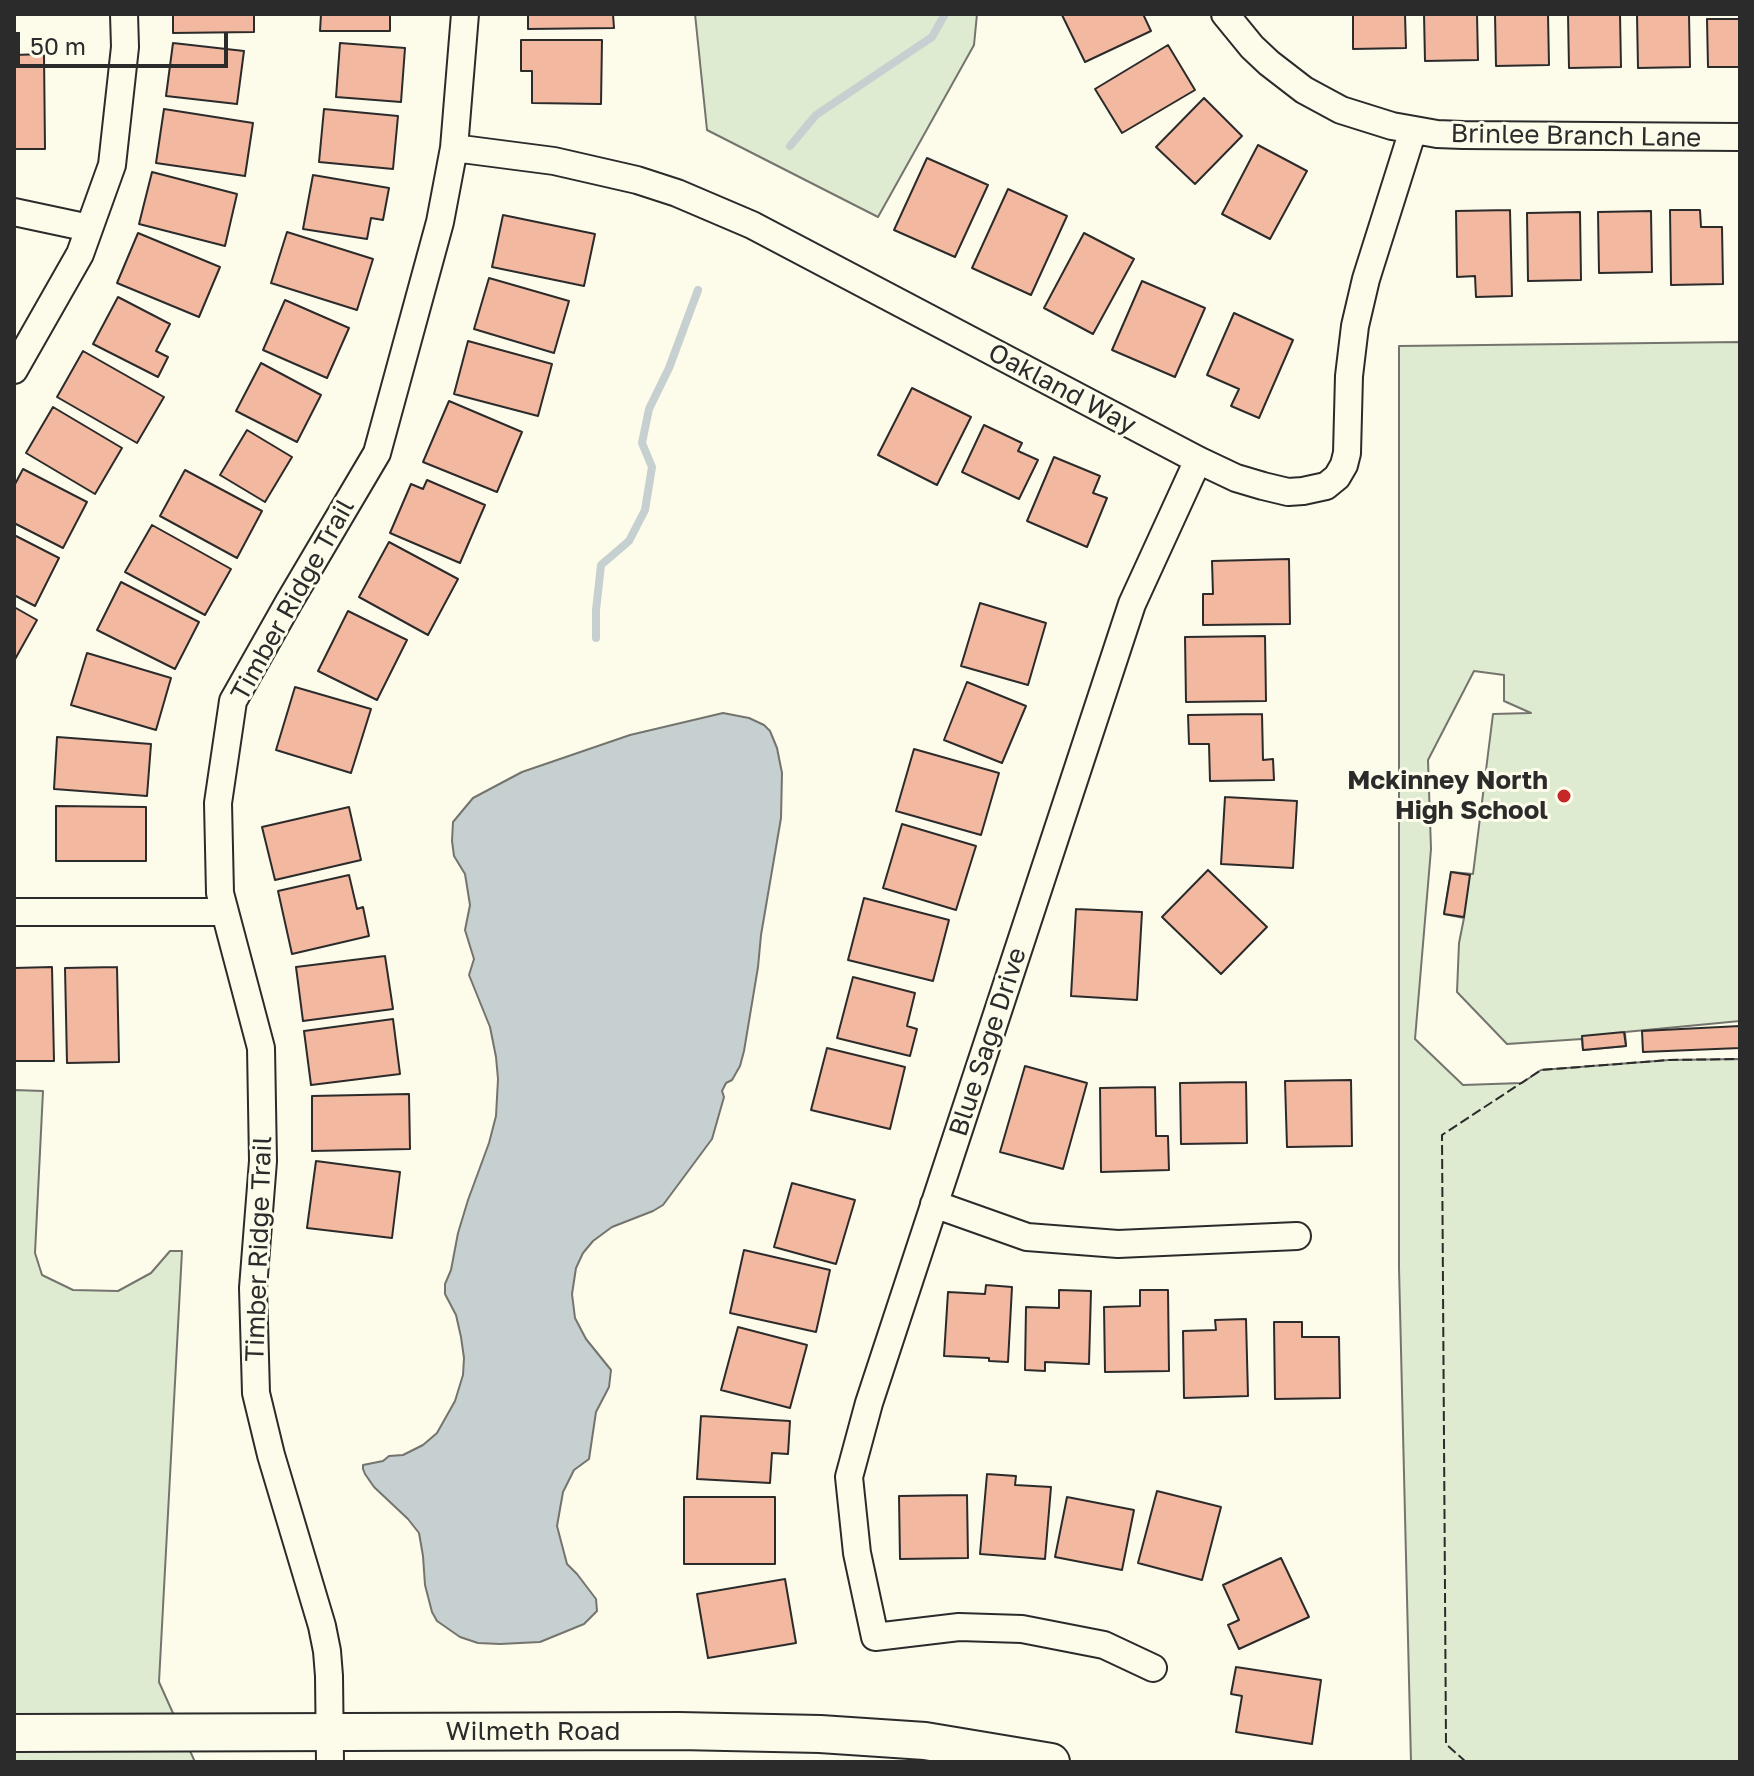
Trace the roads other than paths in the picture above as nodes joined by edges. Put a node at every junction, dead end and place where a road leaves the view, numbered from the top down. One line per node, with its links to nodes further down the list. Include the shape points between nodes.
1 (124, 14): 8 (street, via 112,165)
2 (465, 14): 6 (street, Timber Ridge Trail)
3 (1225, 14): 4 (street, Brinlee Branch Lane, via 1252,47 1304,90 1367,120)
4 (1413, 130): 5 (street, Brinlee Branch Lane); 10 (street, Oakland Way, via 1357,313 1347,453 1337,477 1315,490 1288,492 1236,478)
5 (1740, 137)
6 (454, 148): 10 (street, Oakland Way, via 595,170 712,208); 12 (street, Timber Ridge Trail, via 440,222 377,453 233,701 218,803)
7 (14, 212): 8 (street)
8 (89, 228): 9 (street, via 80,254)
9 (14, 370)
10 (1198, 460): 13 (street, Blue Sage Drive, via 1132,604)
11 (14, 912): 12 (street)
12 (225, 912): 17 (street, Timber Ridge Trail, via 261,1048 263,1161 253,1288 256,1393 322,1626)
13 (934, 1204): 14 (street, via 1027,1237 1118,1244); 15 (street, Blue Sage Drive, via 849,1477 857,1553 875,1637 959,1627 1022,1629 1104,1645)
14 (1297, 1236)
15 (1153, 1668)
16 (14, 1733): 17 (main road, Wilmeth Road)
17 (330, 1748): 18 (main road, Wilmeth Road, via 679,1731 925,1741)
18 (1051, 1762)

